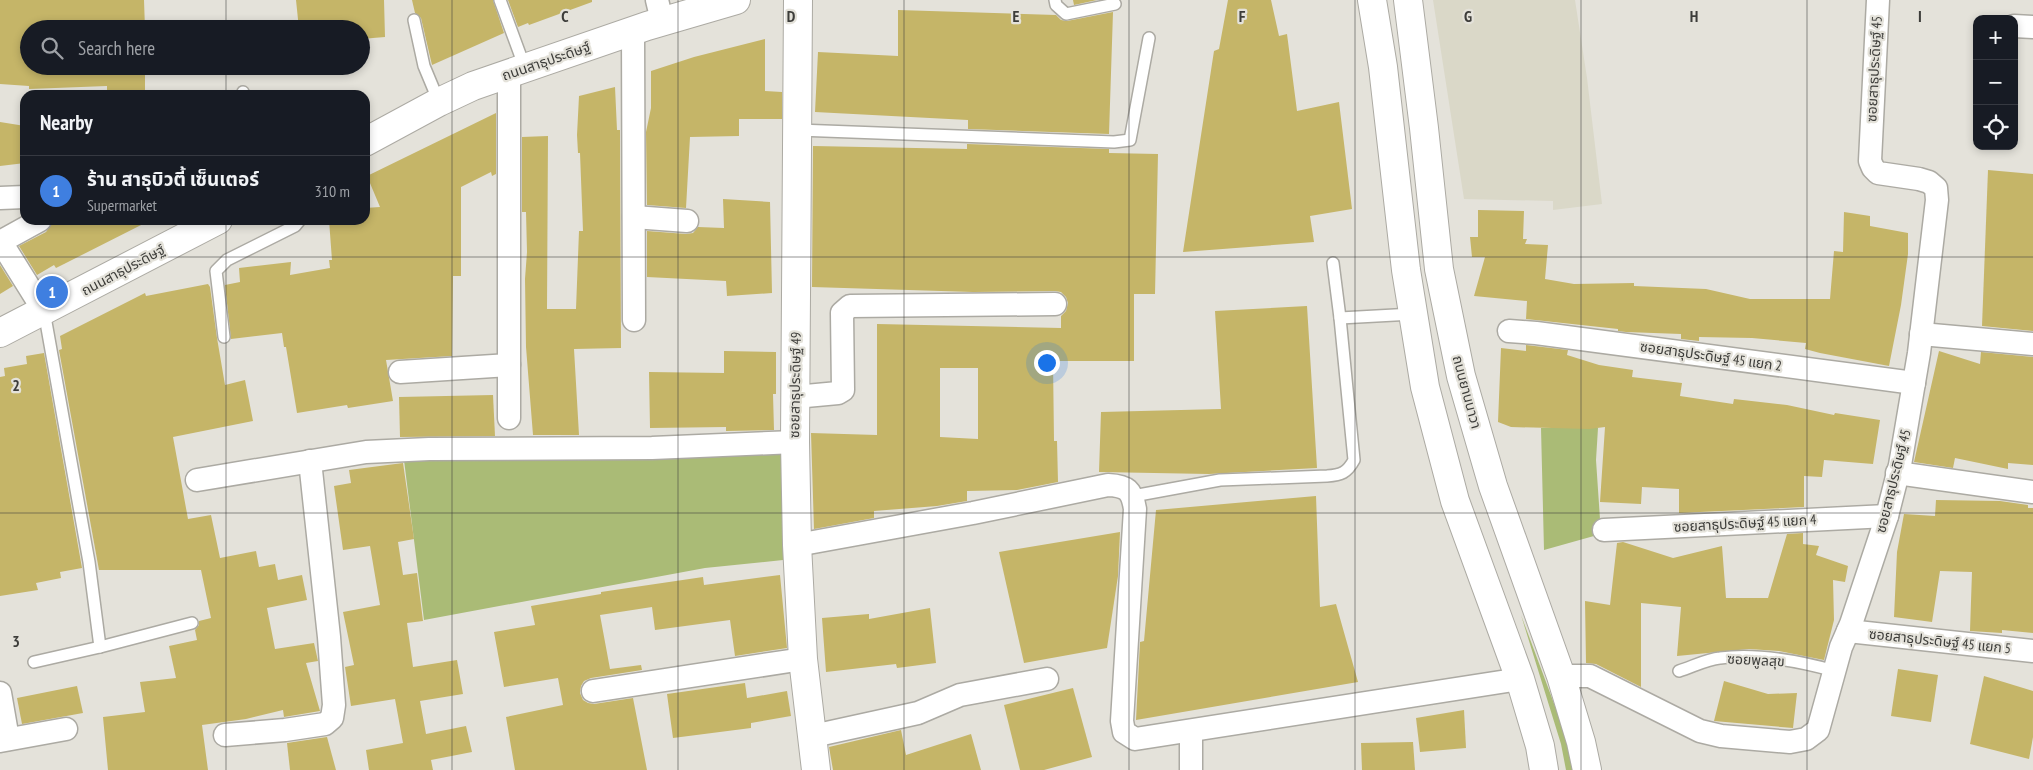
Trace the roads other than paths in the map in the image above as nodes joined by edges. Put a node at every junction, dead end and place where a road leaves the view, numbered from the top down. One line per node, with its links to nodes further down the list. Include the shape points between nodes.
1 (500, 0): 15 (lane)
2 (736, 0): 9 (main road, ถนนสาธุประดิษฐ์)
3 (798, 0): 17 (main road, ซอยสาธุประดิษฐ์ 49)
4 (1055, 0): 8 (lane, via 1066,14)
5 (1372, 0): 30 (main road)
6 (1408, 0): 51 (main road, ถนนยานนาวา, via 1439,269 1461,376 1493,486)
7 (1878, 0): 35 (street, ซอยสาธุประดิษฐ์ 45, via 1872,168 1878,173 1929,182 1936,188)
8 (1115, 4)
9 (660, 11): 13 (main road, ถนนสาธุประดิษฐ์)
10 (414, 20): 16 (lane, via 424,66)
11 (2018, 26): 12 (street)
12 (2033, 26)
13 (633, 31): 15 (main road, ถนนสาธุประดิษฐ์); 21 (street)
14 (1149, 38): 17 (lane, via 1130,140)
15 (517, 71): 16 (main road, ถนนสาธุประดิษฐ์); 38 (street)
16 (439, 102): 18 (main road, ถนนสาธุประดิษฐ์)
17 (798, 130): 41 (main road, ซอยสาธุประดิษฐ์ 49)
18 (370, 139)
19 (20, 196): 20 (street)
20 (0, 198)
21 (634, 217): 22 (street); 32 (street)
22 (687, 221)
23 (31, 225): 26 (street)
24 (205, 225): 29 (main road, ถนนสาธุประดิษฐ์)
25 (296, 225): 36 (lane, via 227,260 216,271)
26 (1, 242): 29 (street)
27 (1333, 263): 31 (lane)
28 (1055, 304): 41 (street, via 850,306 842,313 843,390)
29 (44, 311): 34 (main road, ถนนสาธุประดิษฐ์); 56 (lane, via 89,562)
30 (1413, 314): 31 (lane); 53 (main road, via 1425,386 1455,501)
31 (1340, 318): 48 (lane, via 1354,460 1349,469 1341,475 1220,480)
32 (634, 320)
33 (1509, 331): 40 (street, ซอยสาธุประดิษฐ์ 45 แยก 2)
34 (0, 333)
35 (1921, 334): 37 (street); 40 (street, ซอยสาธุประดิษฐ์ 45)
36 (224, 337)
37 (2033, 344)
38 (509, 365): 39 (street); 42 (street)
39 (400, 372)
40 (1914, 384): 45 (street, ซอยสาธุประดิษฐ์ 45)
41 (795, 397): 43 (main road, ซอยสาธุประดิษฐ์ 49)
42 (509, 418)
43 (795, 442): 44 (street, via 652,448 366,452); 52 (main road, ซอยสาธุประดิษฐ์ 49)
44 (310, 460): 46 (street); 69 (street, via 329,637 332,718 325,724)
45 (1897, 473): 47 (street); 49 (street, ซอยสาธุประดิษฐ์ 45)
46 (197, 480)
47 (2033, 492)
48 (1133, 496): 52 (street, via 1122,486 1108,484); 68 (street, via 1124,732 1135,739)
49 (1887, 516): 50 (street, ซอยสาธุประดิษฐ์ 45 แยก 4); 55 (street, ซอยสาธุประดิษฐ์ 45)
50 (1604, 530)
51 (1513, 541): 53 (main road, via 1496,521 1482,527 1501,592); 62 (main road, ถนนยานนาวา)
52 (797, 545): 58 (main road, ซอยสาธุประดิษฐ์ 49)
53 (1497, 615): 64 (main road)
54 (192, 623): 56 (lane)
55 (1848, 631): 57 (street, ซอยสาธุประดิษฐ์ 45 แยก 5); 61 (street, ซอยสาธุประดิษฐ์ 45)
56 (100, 647): 59 (lane)
57 (2033, 651)
58 (803, 659): 65 (street); 70 (main road, ซอยสาธุประดิษฐ์ 49)
59 (34, 662)
60 (1679, 671): 61 (lane, ซอยพูลสุข, via 1718,658 1806,663)
61 (1835, 671): 62 (street, ซอยสาธุประดิษฐ์ 45, via 1818,730 1806,739 1790,742 1721,736 1700,730 1590,676)
62 (1562, 676): 75 (main road, ถนนยานนาวา)
63 (1047, 679): 70 (street, via 960,695 918,712)
64 (1520, 679): 68 (street); 74 (main road)
65 (593, 691)
66 (0, 693): 71 (street)
67 (66, 729): 71 (street)
68 (1191, 731): 73 (street)
69 (225, 735)
70 (812, 736): 72 (main road, ซอยสาธุประดิษฐ์ 49)
71 (4, 740)
72 (816, 770)
73 (1191, 770)
74 (1544, 770)
75 (1587, 770)

